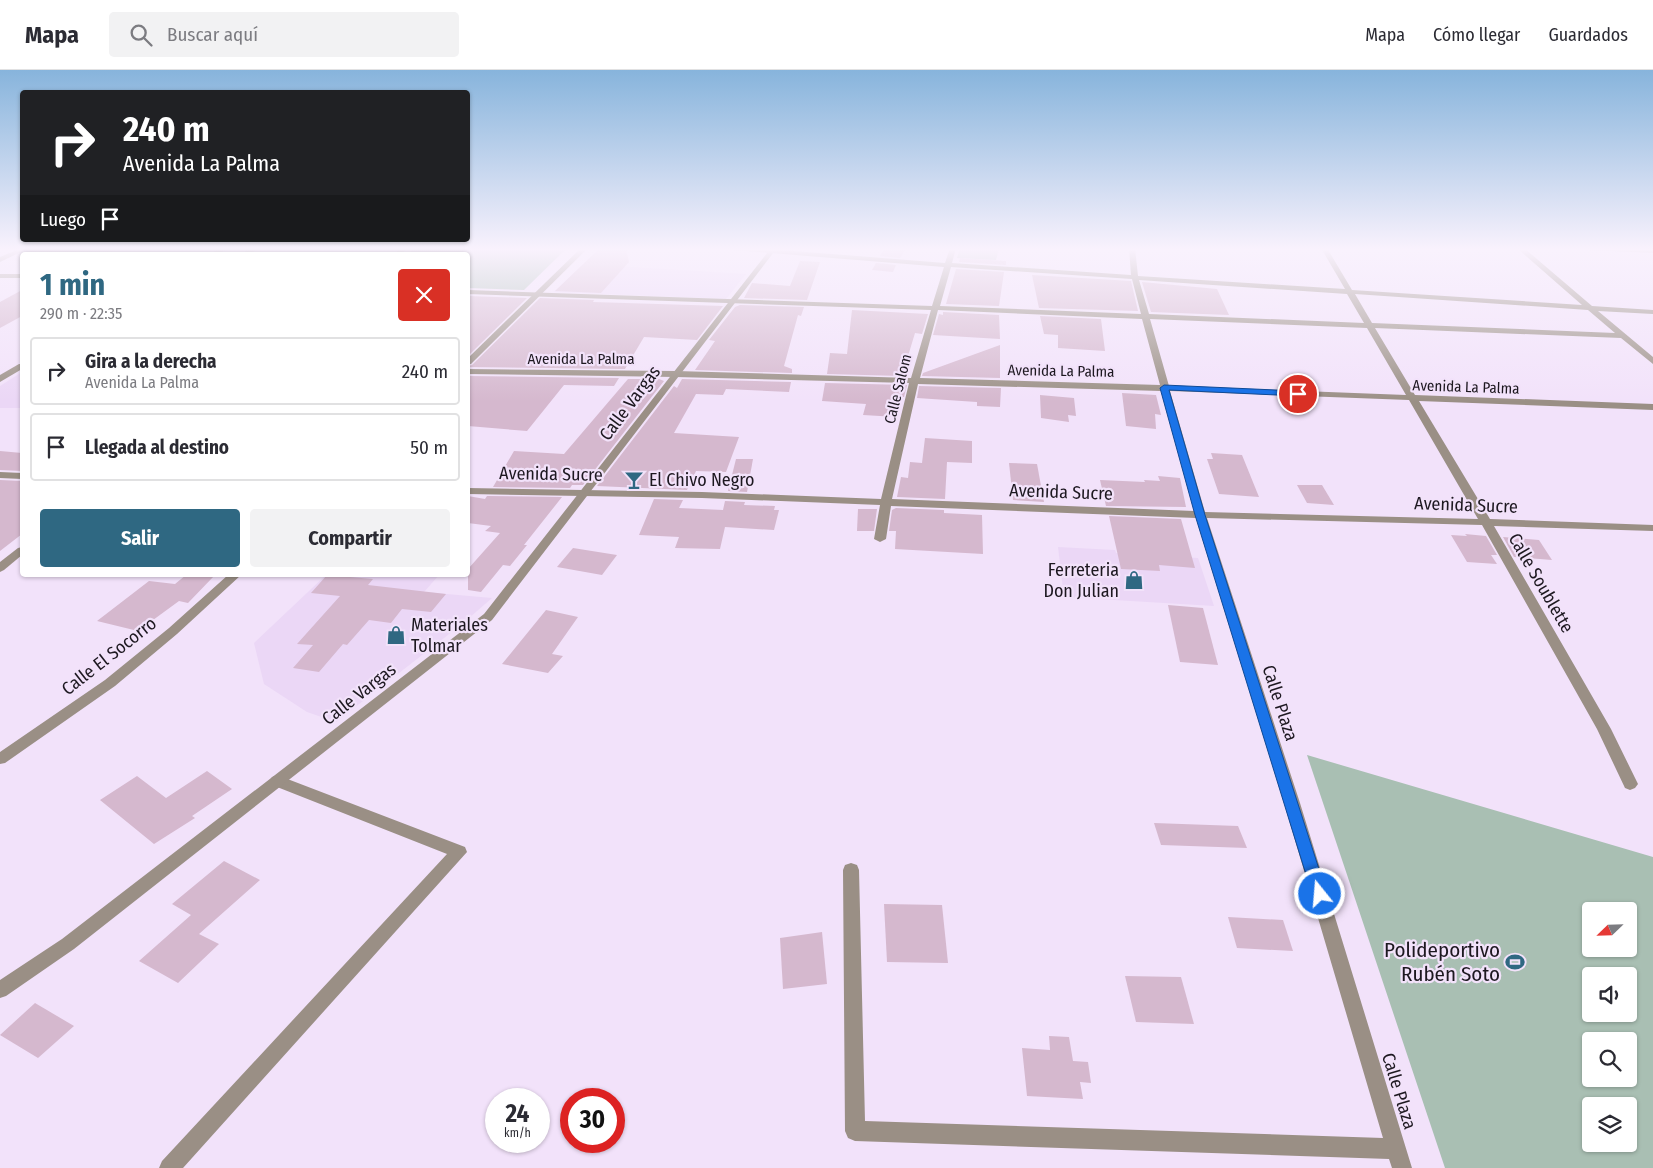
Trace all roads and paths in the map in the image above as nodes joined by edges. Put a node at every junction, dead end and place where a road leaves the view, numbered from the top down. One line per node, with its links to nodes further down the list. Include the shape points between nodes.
1 (531, 299): 16 (street)
2 (665, 299): 9 (street)
3 (735, 299): 9 (street, Calle Vargas)
4 (937, 299): 10 (street, Calle Salom)
5 (1140, 299): 13 (street, Calle Plaza)
6 (1355, 299): 14 (street, Calle Soublette)
7 (1460, 299): 11 (street)
8 (1581, 299): 11 (street)
9 (733, 302): 10 (street); 22 (street, Calle Vargas)
10 (934, 308): 13 (street); 24 (street, Calle Salom)
11 (1592, 308): 12 (street); 15 (street)
12 (1653, 312)
13 (1145, 318): 14 (street); 25 (street, Calle Plaza)
14 (1369, 326): 15 (street); 26 (street, Calle Soublette)
15 (1625, 336): 17 (street)
16 (470, 360)
17 (1653, 361)
18 (20, 368): 20 (street)
19 (0, 371): 20 (street)
20 (14, 372): 23 (street)
21 (470, 372): 22 (street, Avenida La Palma)
22 (676, 374): 24 (street, Avenida La Palma); 31 (street, Calle Vargas)
23 (0, 379)
24 (914, 382): 25 (street, Avenida La Palma); 32 (street, Calle Salom)
25 (1164, 388): 26 (street, Avenida La Palma); 33 (street, Calle Plaza)
26 (1412, 399): 27 (street, Avenida La Palma); 34 (street, Calle Soublette)
27 (1653, 407)
28 (0, 475): 29 (street)
29 (20, 476)
30 (470, 491): 31 (street, Avenida Sucre)
31 (587, 492): 32 (street, Avenida Sucre); 41 (street, Calle Vargas, via 488,617)
32 (885, 502): 33 (street, Avenida Sucre); 36 (street, Calle Salom)
33 (1200, 515): 34 (street, Avenida Sucre); 45 (street, Calle Plaza, via 1292,803)
34 (1487, 524): 35 (street, Avenida Sucre); 42 (street, Calle Soublette, via 1604,729)
35 (1653, 528)
36 (880, 540)
37 (20, 552): 38 (street)
38 (0, 568)
39 (233, 577): 40 (street, Calle El Socorro, via 110,683)
40 (0, 759)
41 (278, 781): 44 (street, Calle Vargas, via 68,944); 46 (street, via 460,852)
42 (1630, 784)
43 (851, 870): 45 (street, via 855,1131)
44 (0, 990)
45 (1399, 1159)
46 (169, 1168)

